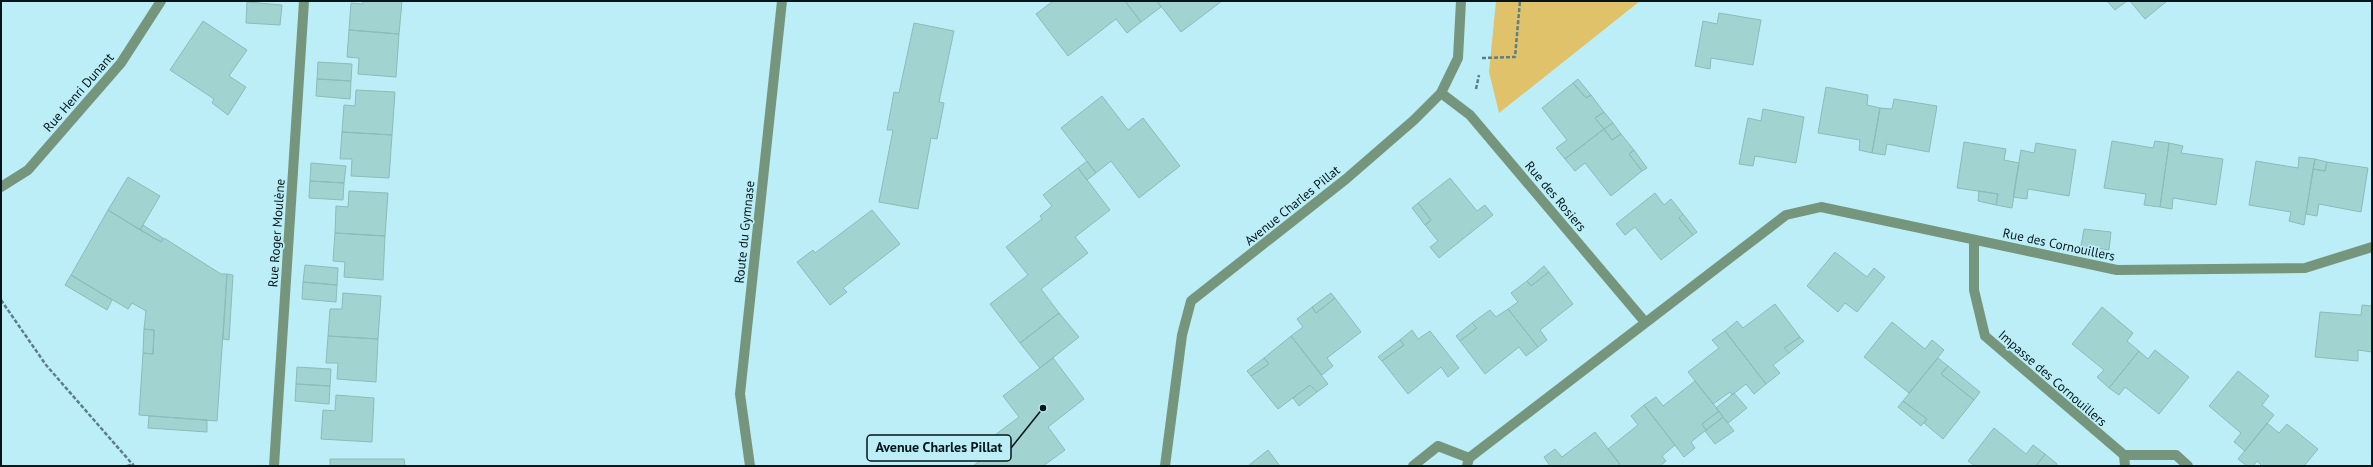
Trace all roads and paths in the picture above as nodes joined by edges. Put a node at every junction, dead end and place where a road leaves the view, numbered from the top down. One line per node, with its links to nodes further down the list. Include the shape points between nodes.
1 (161, 1): 10 (street, Rue Henri Dunant, via 121,63 28,170)
2 (304, 1): 19 (street, Rue Roger Moulène)
3 (782, 1): 20 (street, Route du Gymnase, via 740,394)
4 (1461, 1): 8 (street, Avenue Charles Pillat, via 1458,58)
5 (1520, 1): 6 (path, via 1515,57 1482,58)
6 (1481, 65)
7 (1480, 72): 9 (path)
8 (1441, 93): 9 (street, Rue des Rosiers); 21 (street, Avenue Charles Pillat, via 1346,179 1191,301 1182,335)
9 (1470, 115): 14 (street, Rue des Rosiers)
10 (1, 187)
11 (1974, 240): 12 (street, Rue des Cornouillers, via 2117,270 2305,268); 14 (street, Rue des Cornouillers, via 1821,207 1786,215); 15 (street, Impasse des Cornouillers, via 1974,290 1985,336)
12 (2372, 247)
13 (1, 300): 17 (path, via 46,365)
14 (1645, 322): 16 (street)
15 (2124, 455): 23 (street); 24 (street, via 2176,455)
16 (1468, 462): 22 (street, via 1438,446)
17 (134, 465): 18 (path)
18 (127, 466)
19 (274, 466)
20 (750, 466)
21 (1165, 466)
22 (1413, 466)
23 (2126, 466)
24 (2188, 466)

